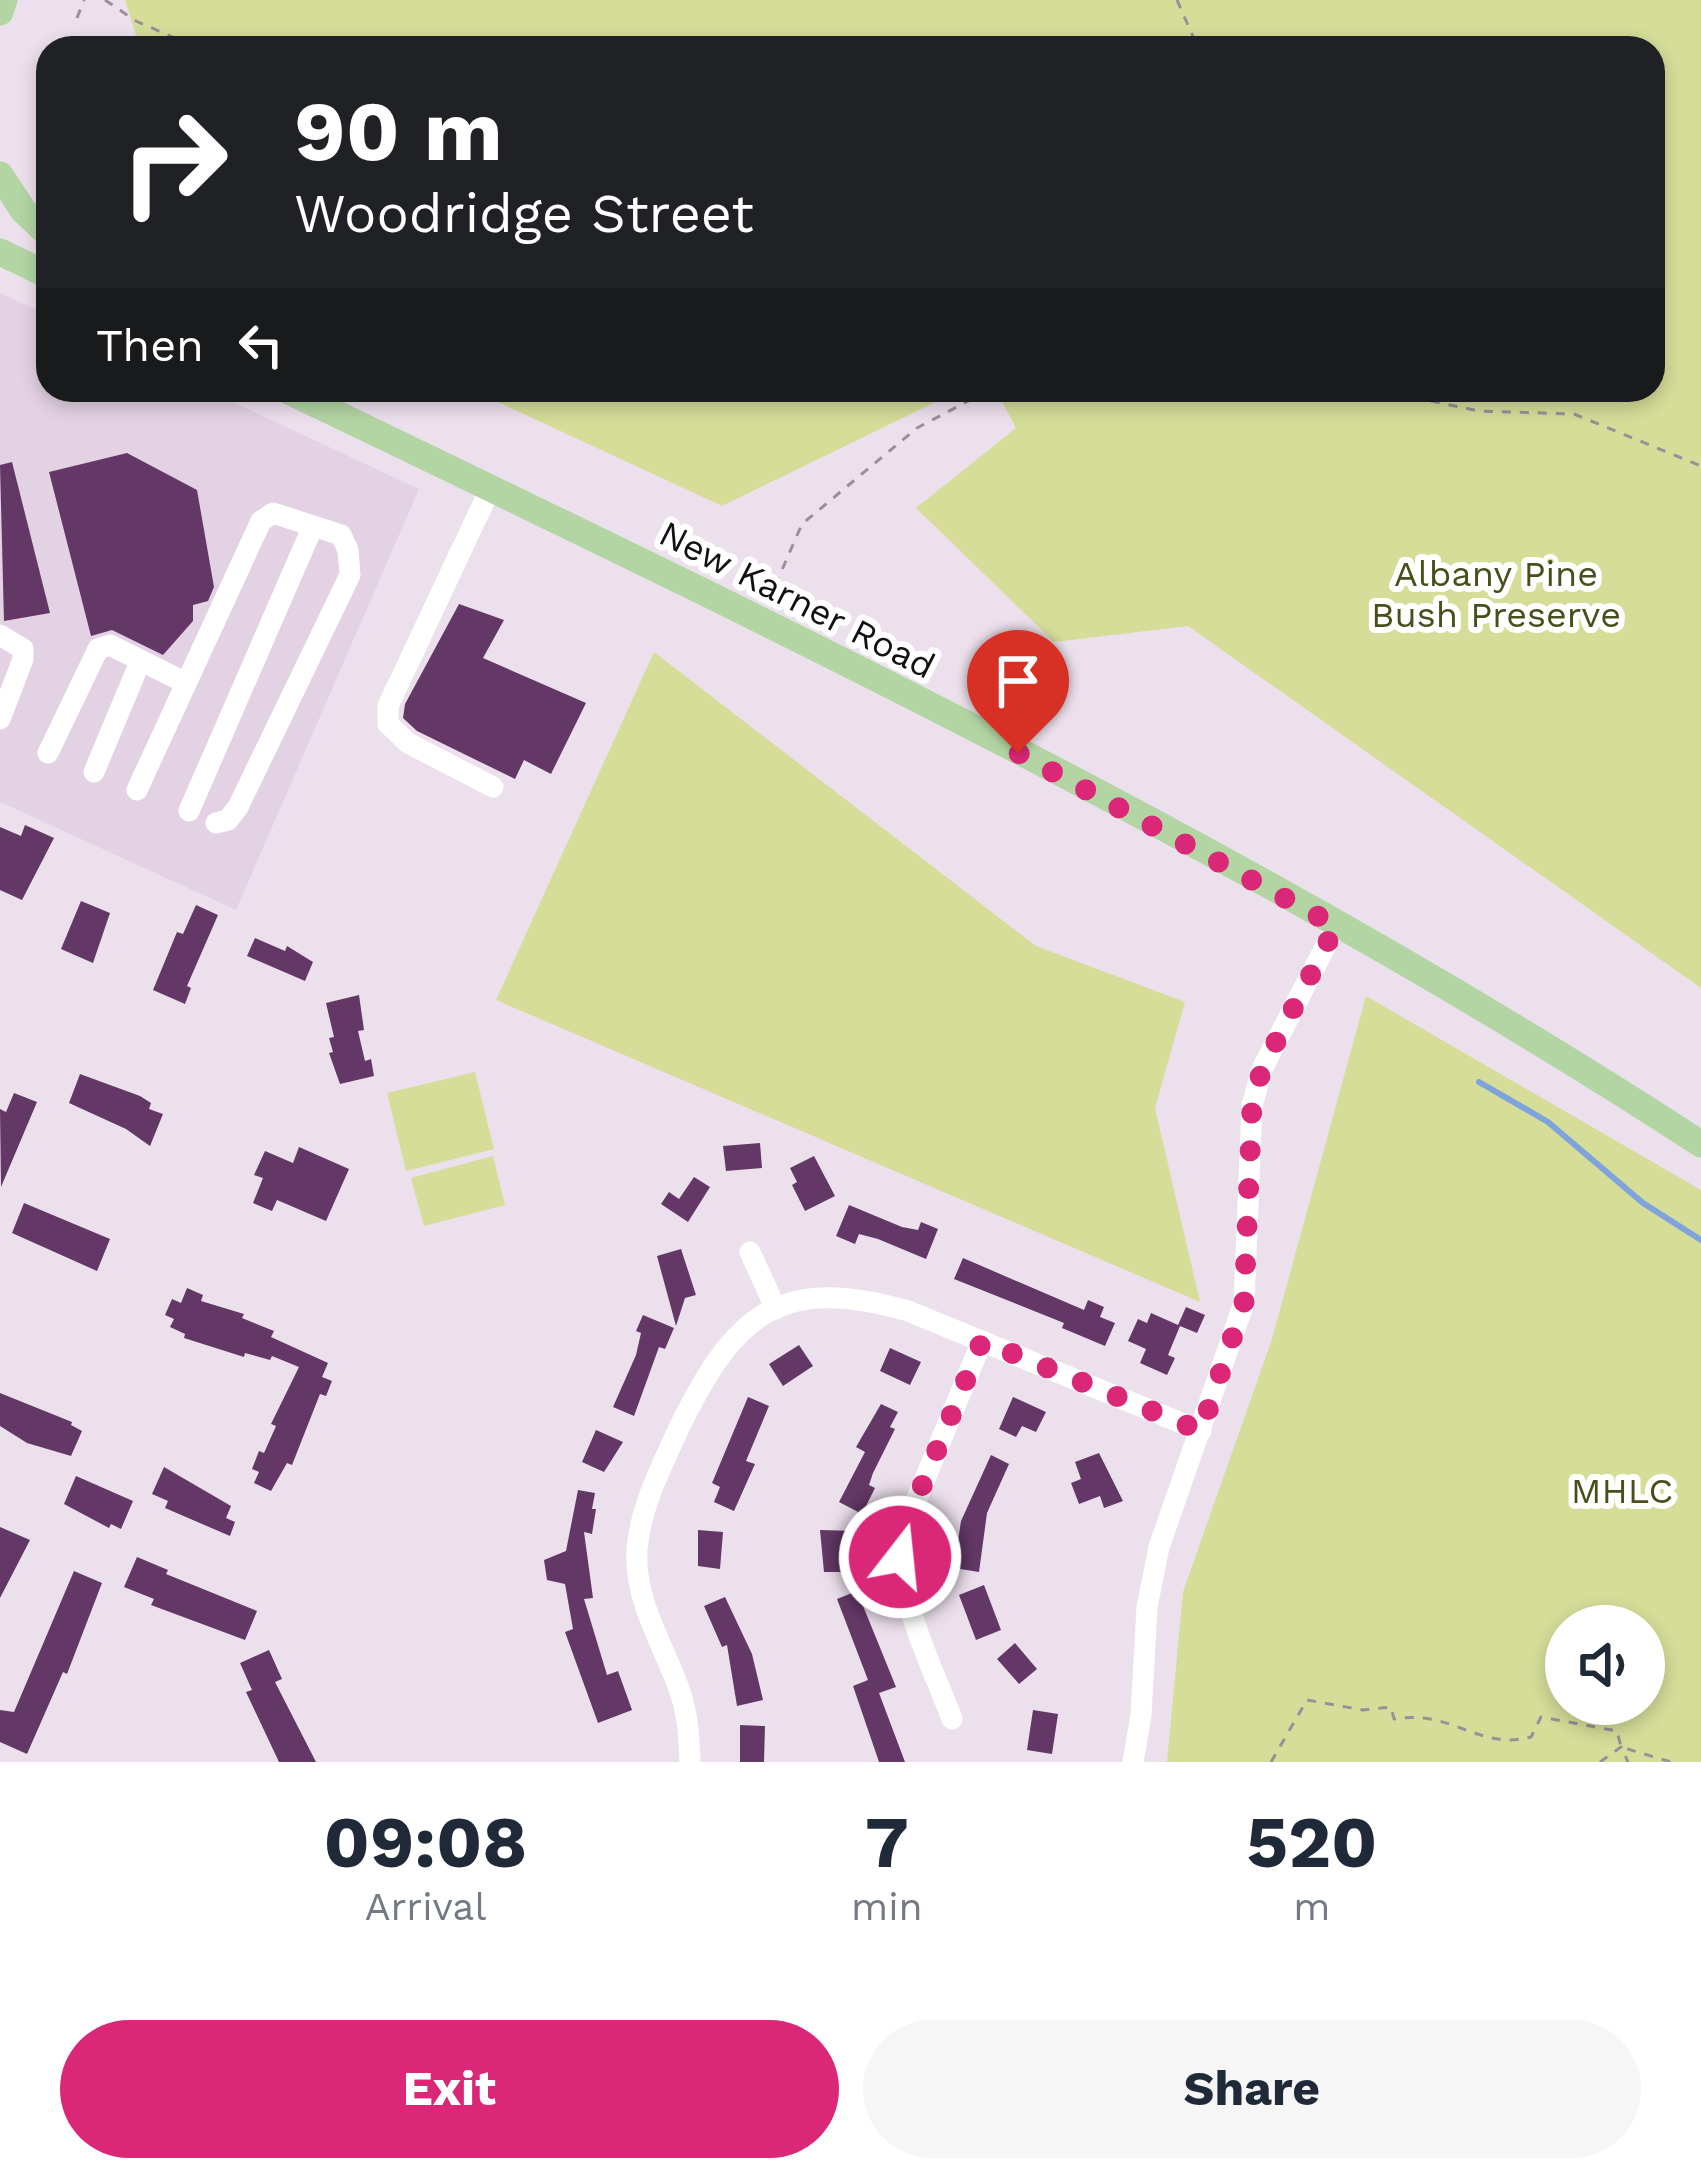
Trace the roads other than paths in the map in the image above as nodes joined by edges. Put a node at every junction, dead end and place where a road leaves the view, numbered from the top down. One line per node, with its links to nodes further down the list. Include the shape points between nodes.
1 (4, 0): 2 (main road)
2 (0, 12)
3 (0, 175): 4 (main road)
4 (36, 222)
5 (0, 252): 6 (main road)
6 (36, 269)
7 (312, 402): 8 (main road, New Karner Road)
8 (490, 487): 17 (street, via 388,706 388,724 407,743); 21 (main road, New Karner Road, via 1167,830)
9 (313, 526): 12 (street, via 273,513 261,520); 19 (street); 20 (street, via 341,536 350,575 238,807)
10 (0, 635): 13 (street, via 22,650)
11 (140, 662): 12 (street); 15 (street, via 110,645 98,649); 16 (street)
12 (186, 683): 18 (street)
13 (5, 690): 14 (street)
14 (0, 718)
15 (48, 753)
16 (94, 772)
17 (493, 787)
18 (137, 790)
19 (189, 811)
20 (217, 823)
21 (1336, 926): 22 (main road, New Karner Road); 26 (street, via 1262,1069 1252,1106 1244,1303)
22 (1701, 1144)
23 (750, 1252): 24 (street)
24 (776, 1309): 25 (street, via 828,1295 859,1297); 28 (street, via 744,1326 710,1365 661,1466 637,1549 642,1601 680,1691)
25 (982, 1341): 26 (street); 27 (street, via 903,1532 900,1557 908,1605)
26 (1201, 1431): 29 (street, via 1159,1547)
27 (952, 1719)
28 (690, 1762)
29 (1133, 1762)

